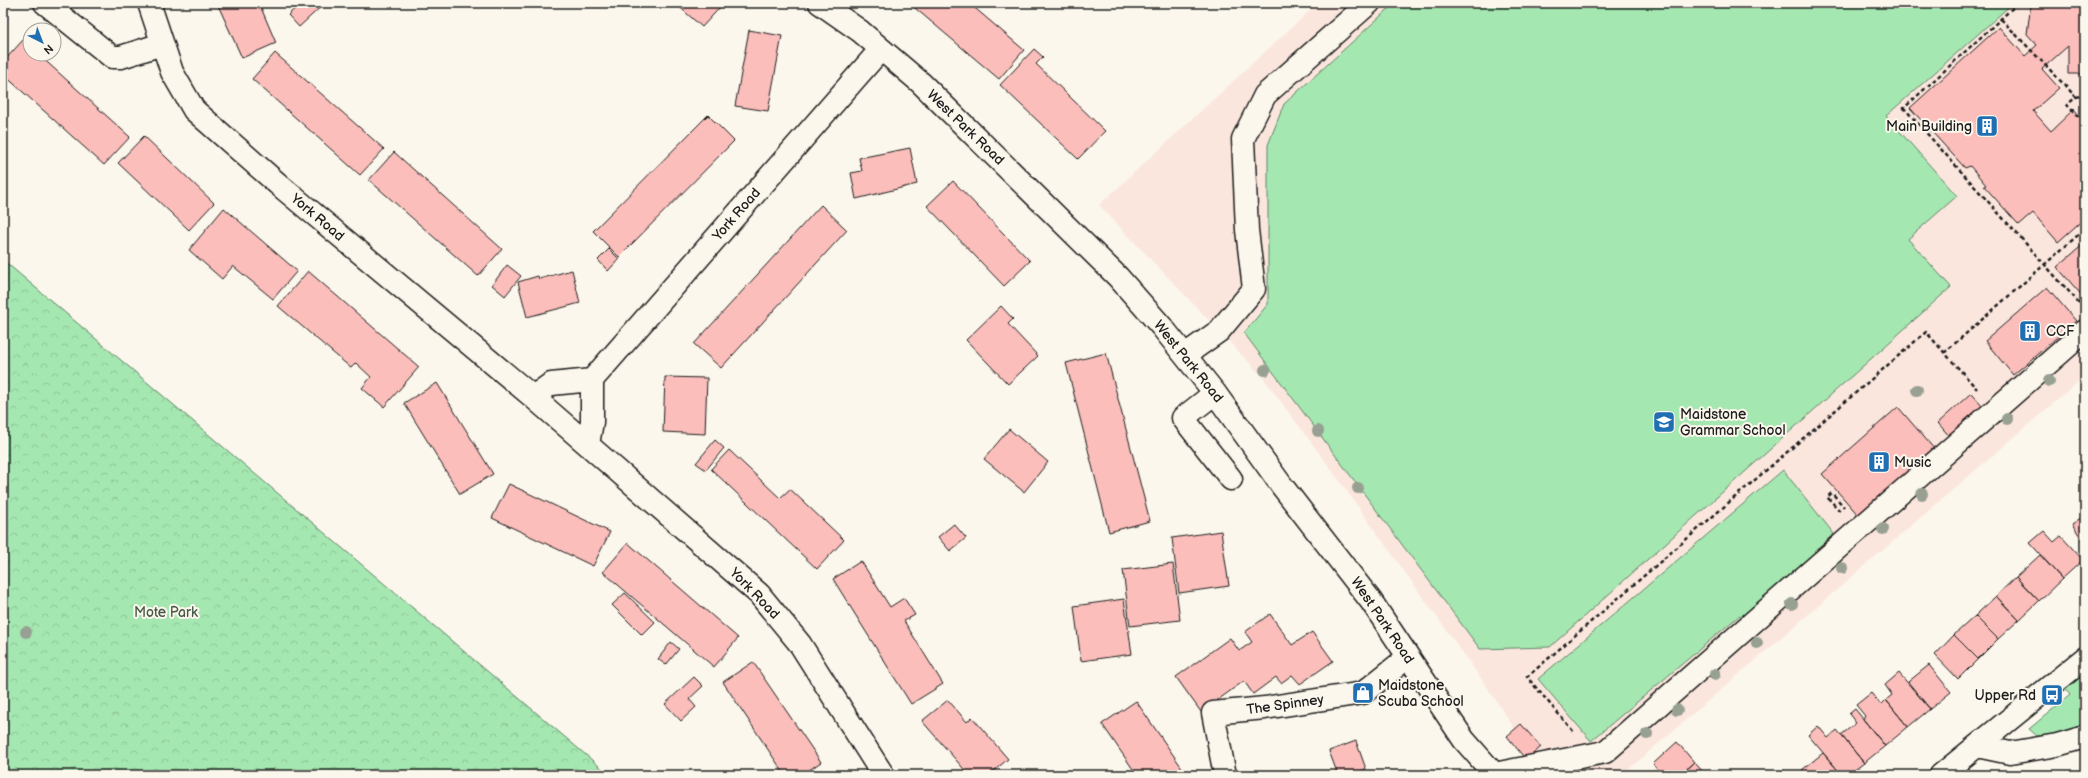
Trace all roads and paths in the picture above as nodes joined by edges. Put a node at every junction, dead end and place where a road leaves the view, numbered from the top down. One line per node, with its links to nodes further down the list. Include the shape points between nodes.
1 (45, 3): 7 (street, via 112,57 121,58)
2 (149, 3): 7 (street, York Road)
3 (820, 3): 8 (street, West Park Road, via 860,31)
4 (1370, 3): 17 (street, via 1265,95 1242,139 1247,230 1254,289 1219,331)
5 (2018, 3): 6 (path)
6 (2001, 19): 10 (path); 13 (path, via 1904,108)
7 (162, 44): 20 (street, York Road, via 182,93 194,110)
8 (880, 49): 17 (street, West Park Road, via 922,83 1118,277); 18 (street, York Road)
9 (2085, 95): 10 (path)
10 (2076, 97): 11 (path, via 2067,105)
11 (2085, 123)
12 (2085, 229): 13 (path)
13 (2044, 264): 14 (path); 16 (path)
14 (2085, 310)
15 (2085, 331): 21 (street)
16 (1944, 353): 21 (path); 30 (path, via 1926,332 1527,677 1576,735)
17 (1185, 356): 19 (street, West Park Road)
18 (592, 380): 20 (street, via 551,384); 22 (street, via 592,422)
19 (1215, 394): 23 (street, via 1183,418); 26 (street, West Park Road, via 1371,601)
20 (533, 397): 22 (street, York Road)
21 (1995, 410): 30 (street, via 1605,752)
22 (588, 444): 32 (street, York Road, via 759,594 800,644)
23 (1231, 479)
24 (1832, 493): 25 (path, via 1828,497 1840,511)
25 (1848, 504)
26 (1408, 657): 31 (street, West Park Road, via 1464,740); 33 (street, The Spinney, via 1363,693 1213,713)
27 (2085, 658): 29 (street)
28 (2085, 737): 29 (street, via 2010,753)
29 (1977, 746): 34 (street)
30 (1581, 756): 31 (street)
31 (1495, 774)
32 (883, 775)
33 (1225, 775)
34 (1941, 775)

